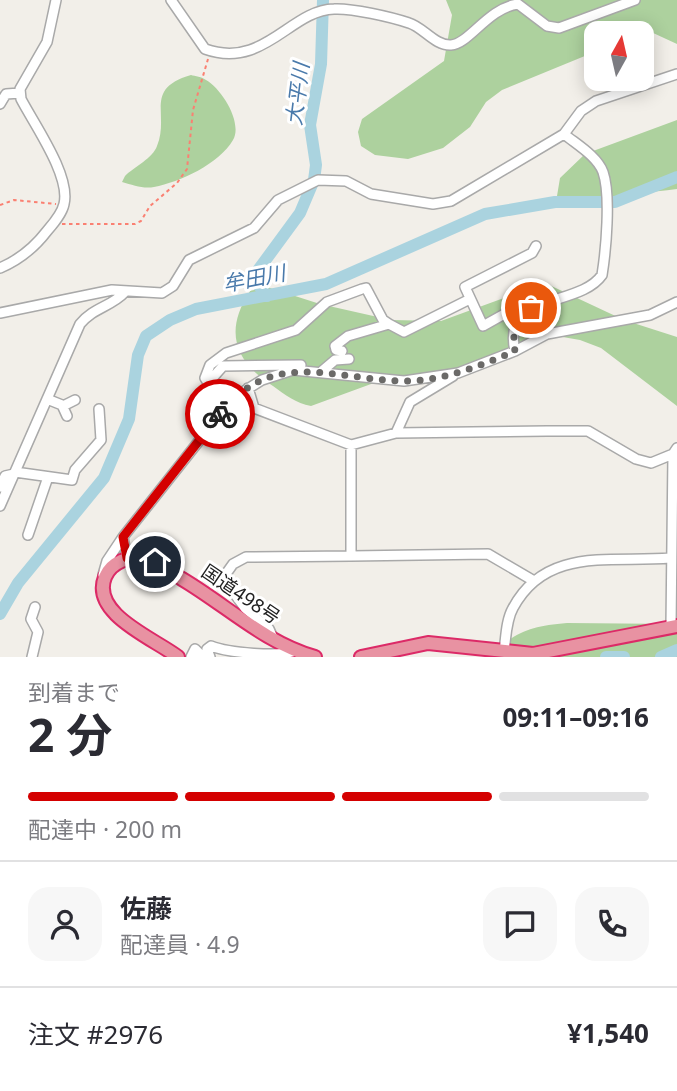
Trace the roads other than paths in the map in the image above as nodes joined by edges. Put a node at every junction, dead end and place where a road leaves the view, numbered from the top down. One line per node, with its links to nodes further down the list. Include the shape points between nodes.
1 (56, 0): 6 (street, via 47,42)
2 (171, 0): 3 (street, via 205,49 236,53 255,49 334,8 411,23 443,44 453,45 508,5 518,4 547,26 559,28)
3 (635, 0)
4 (677, 74): 8 (street, via 596,101 581,111)
5 (3, 93): 6 (street); 7 (street)
6 (20, 93): 10 (street, via 61,173 64,205 54,223 16,261)
7 (0, 103)
8 (565, 134): 11 (street, via 458,199 443,203 372,194 346,181 317,180 278,200 254,228 189,260 173,286 162,293); 14 (street, via 603,173 604,260 595,285)
9 (536, 246): 12 (street, via 532,253 465,287)
10 (0, 268)
11 (125, 292): 15 (street, via 112,290); 24 (street, via 118,300 91,311 80,324)
12 (470, 299): 14 (street, via 483,326 531,299); 16 (street, via 404,332)
13 (677, 302): 18 (street, via 650,315 547,334)
14 (543, 303): 18 (street, via 522,317 515,329)
15 (0, 313)
16 (389, 324): 17 (street, via 339,340 336,350); 20 (street, via 366,288 362,289 327,302 296,330 226,353 210,365 205,378 208,383 223,366 250,363 299,364)
17 (342, 351)
18 (515, 351): 22 (street)
19 (349, 359): 21 (street, via 335,360)
20 (310, 370): 21 (street); 23 (street, via 275,375)
21 (322, 371): 22 (street, via 404,381)
22 (458, 373): 29 (street, via 410,402)
23 (248, 388): 30 (street, via 254,408 261,412); 37 (street, via 233,398)
24 (47, 400): 26 (street); 32 (street)
25 (75, 400): 26 (street)
26 (63, 406): 28 (street)
27 (99, 409): 33 (street, via 102,440 75,470 72,480)
28 (67, 416)
29 (396, 433): 30 (street); 31 (street, via 589,431 651,463)
30 (351, 445): 38 (street)
31 (675, 451): 40 (street)
32 (15, 473): 33 (street); 34 (street, via 5,476); 35 (street)
33 (48, 477): 36 (street)
34 (0, 487)
35 (0, 506)
36 (28, 535)
37 (123, 537): 39 (street); 42 (street, via 104,566)
38 (351, 556): 41 (street, via 488,554); 45 (street, via 246,557 233,564 223,578)
39 (127, 558): 42 (highway, via 114,565); 45 (highway, 国道498号, via 155,562)
40 (670, 558): 41 (street, via 575,561); 44 (street)
41 (534, 581): 47 (street, via 512,610)
42 (104, 582): 49 (highway, via 104,597 117,616)
43 (35, 607): 48 (street, via 31,619 38,632)
44 (674, 626): 47 (highway, via 557,651)
45 (274, 640): 46 (highway, 国道498号)
46 (295, 651): 52 (street, via 259,656 211,646 207,649); 53 (highway, 国道498号)
47 (502, 653): 54 (highway, via 428,643)
48 (32, 657)
49 (178, 657)
50 (191, 657): 51 (street, via 195,649)
51 (203, 657)
52 (210, 657)
53 (315, 657)
54 (361, 657)

